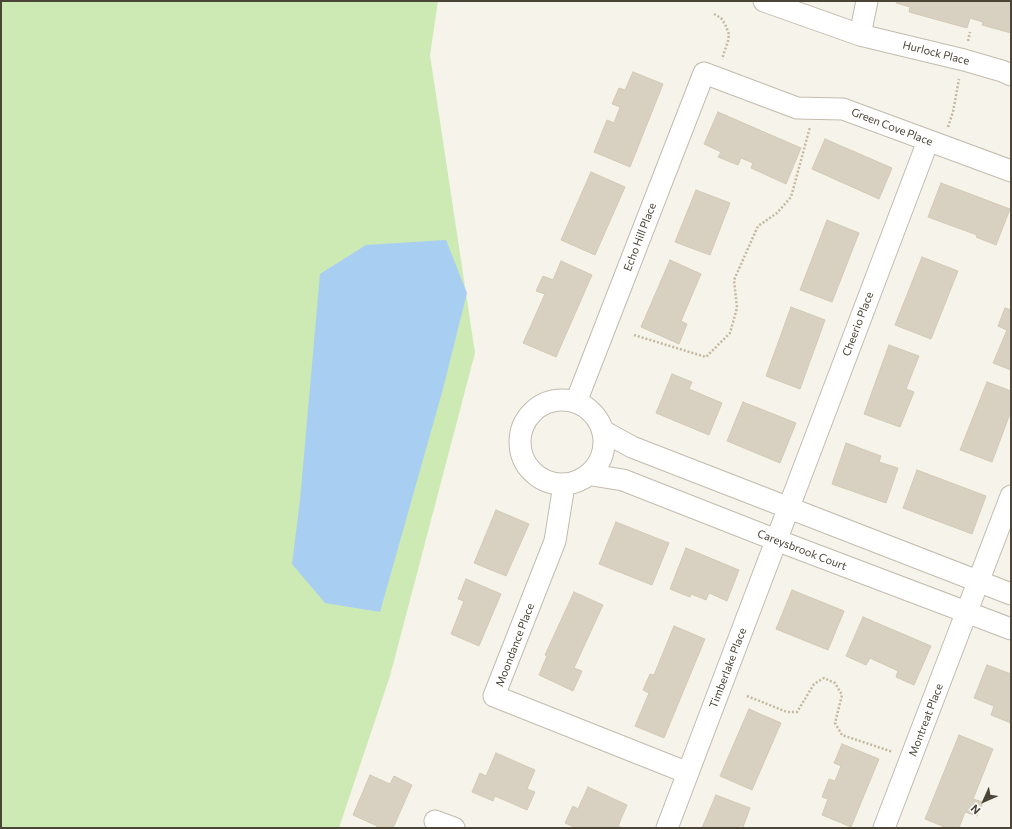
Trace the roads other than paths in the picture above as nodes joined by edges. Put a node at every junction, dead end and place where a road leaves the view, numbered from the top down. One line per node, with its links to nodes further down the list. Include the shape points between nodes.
1 (764, 1): 3 (street, Hurlock Place)
2 (867, 1): 3 (street)
3 (860, 35): 5 (street, Hurlock Place, via 1002,70)
4 (712, 68): 6 (street, Green Cove Place, via 797,108 843,109); 8 (street, Echo Hill Place)
5 (1011, 75)
6 (935, 143): 7 (street, Green Cove Place); 13 (street, Cheerio Place)
7 (1011, 171)
8 (576, 402): 9 (street, via 597,417); 11 (street, via 552,401 538,407 527,418 521,432 519,446 523,460 537,477 550,484)
9 (603, 430): 10 (street, via 603,456); 13 (street, via 632,447)
10 (592, 475): 11 (street); 14 (street, Careysbrook Court, via 623,480)
11 (564, 485): 19 (street, Moondance Place, via 555,541 494,696)
12 (1011, 496): 15 (street, Montreat Place)
13 (788, 508): 14 (street, Timberlake Place); 15 (street)
14 (776, 540): 17 (street, Careysbrook Court); 19 (street, Timberlake Place)
15 (978, 581): 16 (street); 17 (street, Montreat Place)
16 (1011, 594)
17 (967, 612): 18 (street, Careysbrook Court); 21 (street, Montreat Place)
18 (1011, 629)
19 (688, 773): 20 (street, Timberlake Place)
20 (667, 828)
21 (884, 828)

